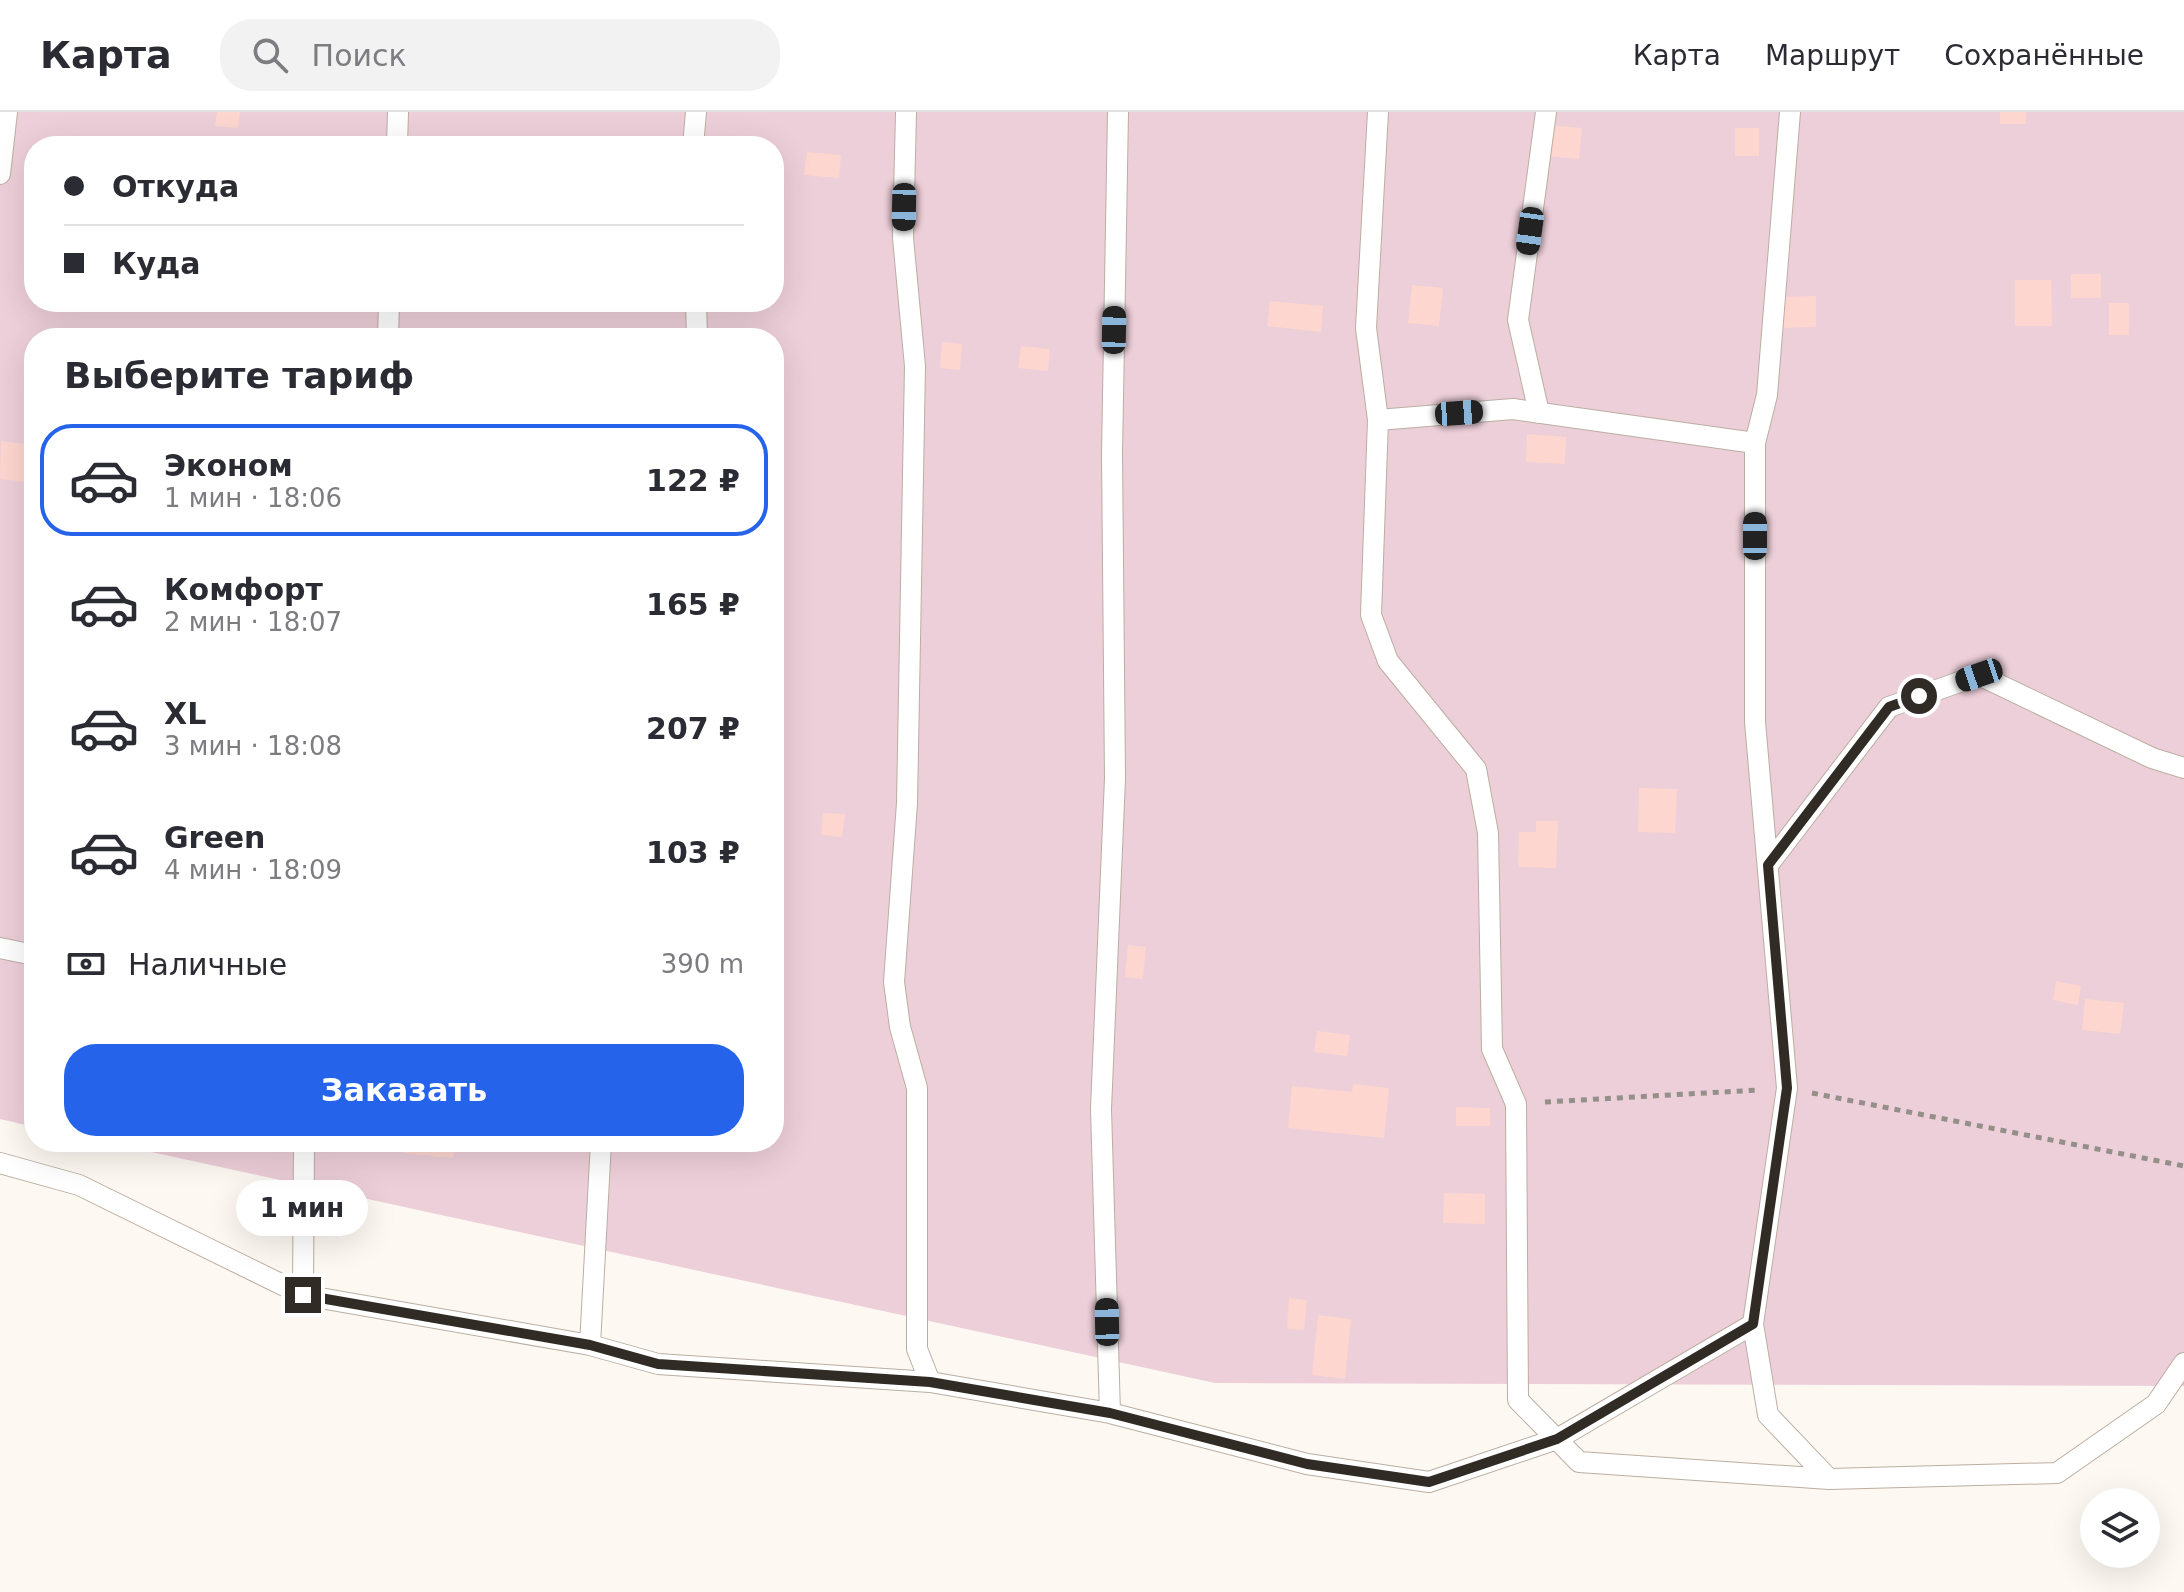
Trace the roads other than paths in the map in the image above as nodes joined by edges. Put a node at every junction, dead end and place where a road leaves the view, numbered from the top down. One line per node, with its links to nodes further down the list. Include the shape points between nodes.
1 (7, 112): 11 (lane)
2 (398, 112): 9 (lane)
3 (696, 112): 10 (lane)
4 (906, 112): 26 (lane, via 903,238 915,381 907,803 894,982 917,1088 917,1349)
5 (1118, 112): 27 (lane, via 1112,454 1115,778 1101,1109)
6 (1378, 112): 13 (lane, via 1366,328)
7 (1546, 112): 12 (lane, via 1518,320)
8 (1790, 112): 14 (lane, via 1767,395)
9 (397, 136)
10 (694, 136)
11 (0, 174)
12 (1539, 413): 13 (lane, via 1513,409); 14 (lane)
13 (1378, 420): 28 (lane, via 1371,615 1388,661 1476,769 1488,833 1492,1049 1516,1104 1518,1400)
14 (1755, 443): 16 (lane, via 1755,722)
15 (2184, 768): 16 (lane, via 2152,758 1979,675 1889,707)
16 (1768, 865): 23 (lane, via 1787,1088)
17 (0, 948): 18 (lane)
18 (24, 953)
19 (304, 1152): 22 (lane)
20 (600, 1152): 24 (lane)
21 (0, 1163): 22 (lane, via 79,1185)
22 (303, 1295): 24 (lane)
23 (1753, 1324): 28 (lane); 29 (lane, via 1768,1415)
24 (590, 1345): 26 (lane, via 658,1364)
25 (2184, 1363): 29 (lane, via 2156,1404 2057,1473)
26 (930, 1382): 27 (lane)
27 (1110, 1413): 28 (lane, via 1307,1464 1429,1482)
28 (1557, 1439): 29 (lane, via 1579,1462)
29 (1829, 1479)

